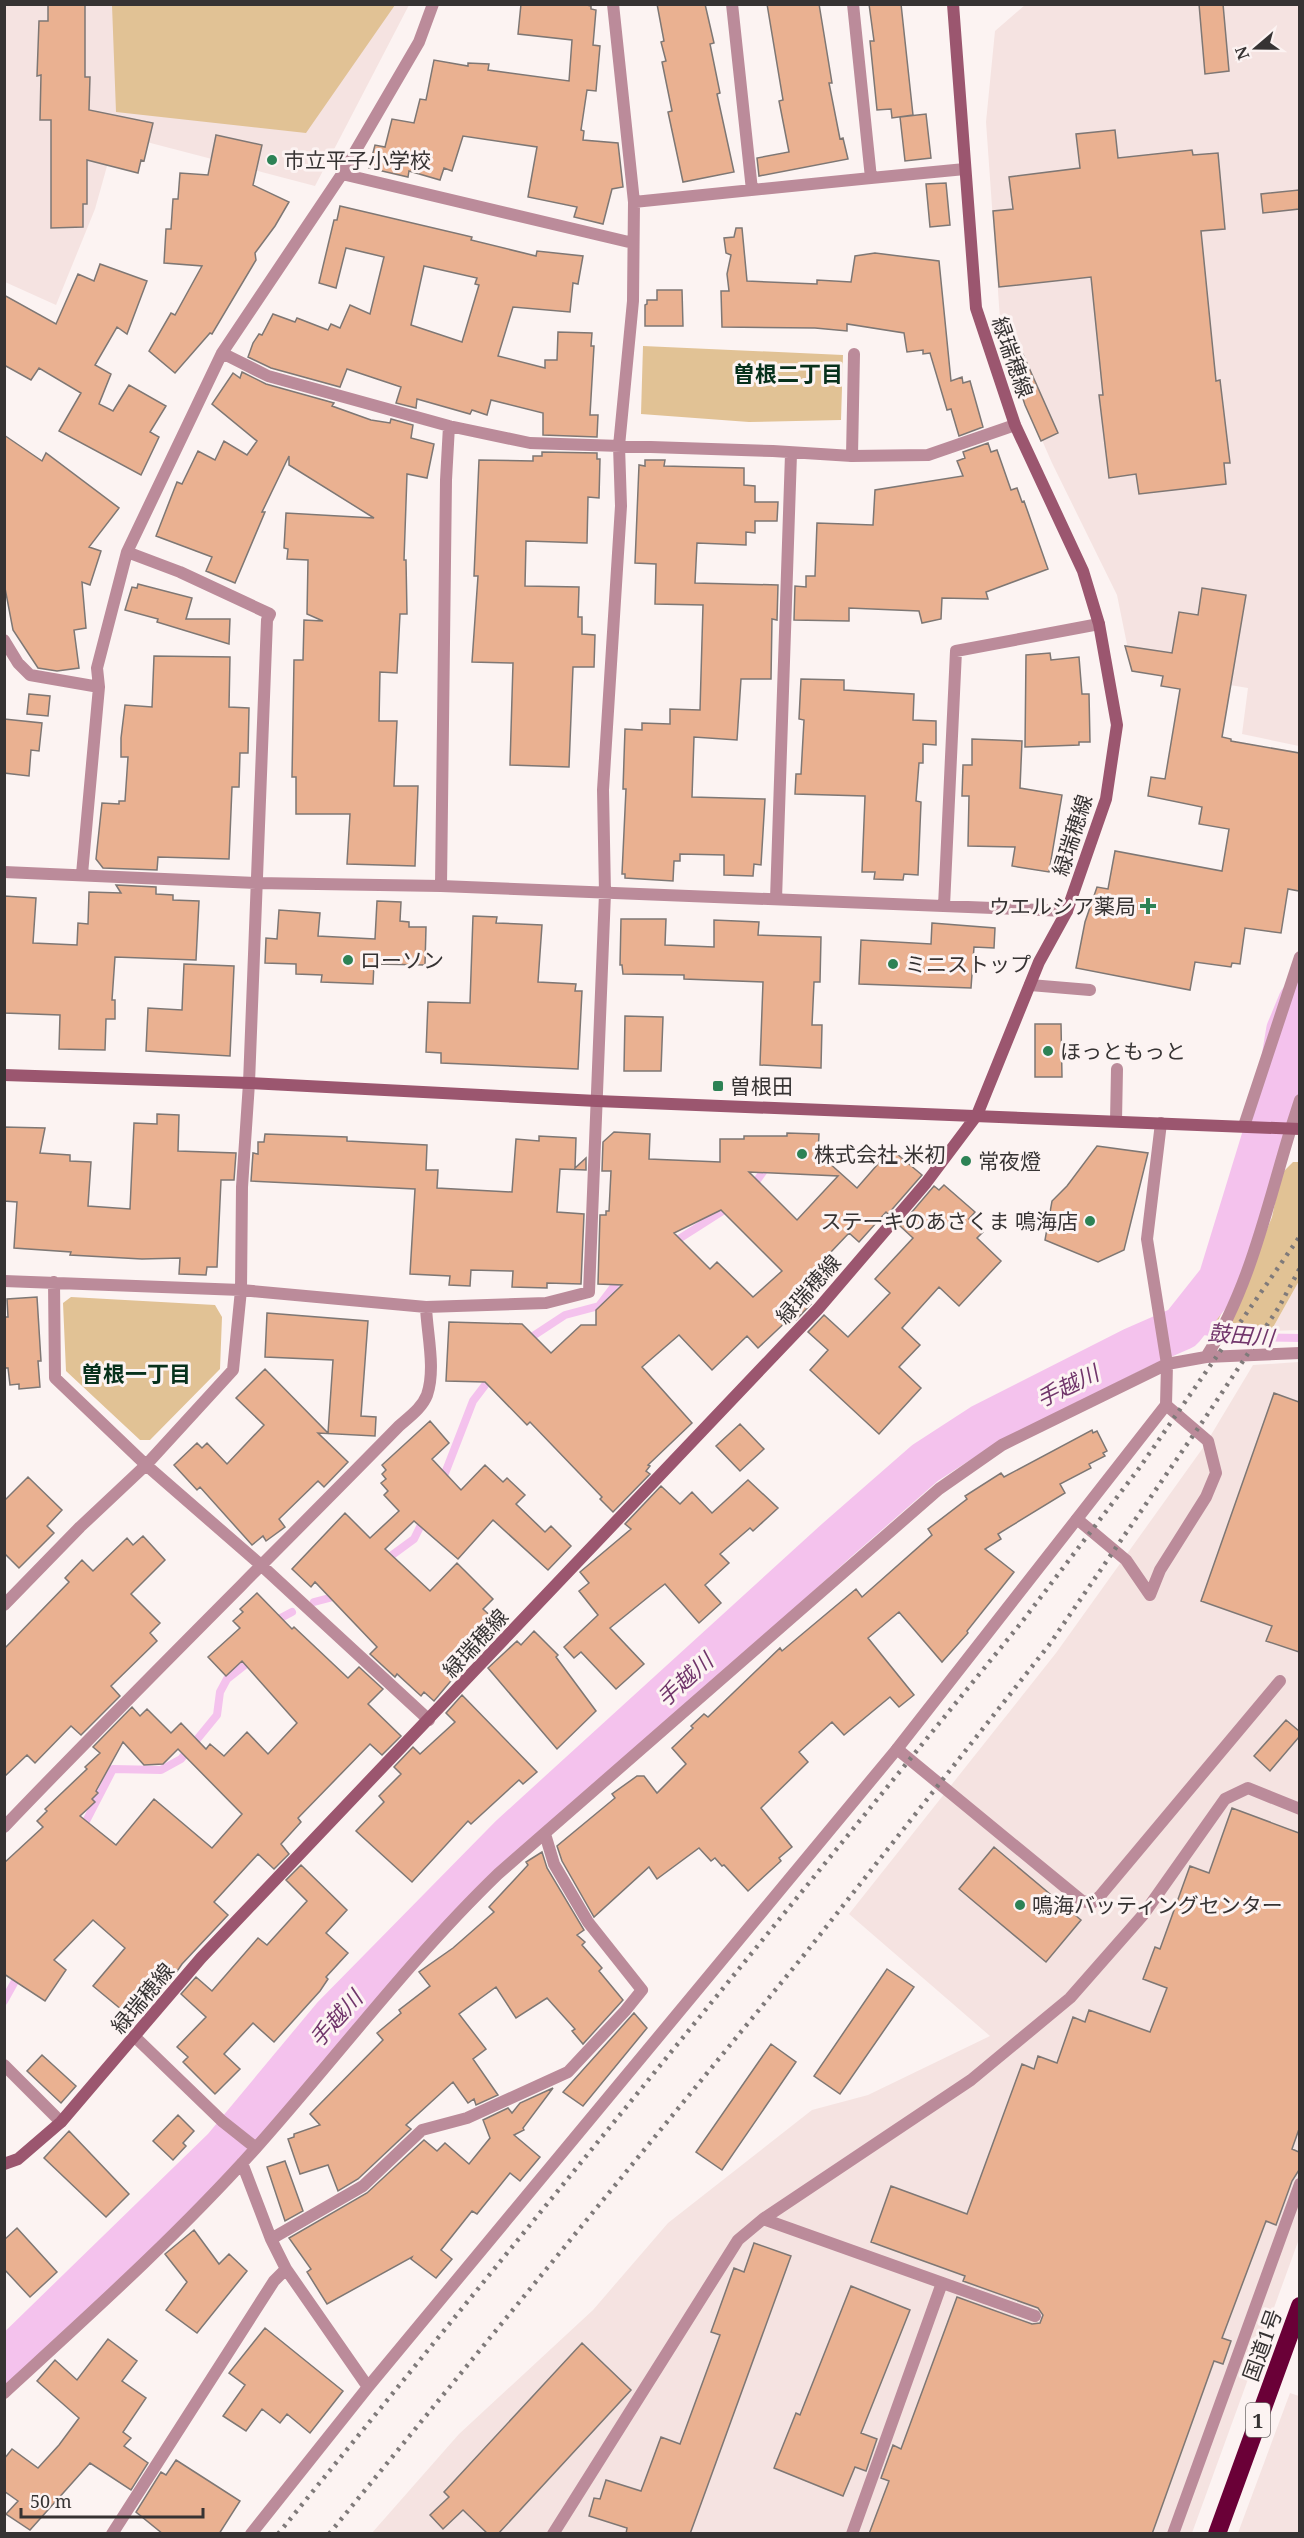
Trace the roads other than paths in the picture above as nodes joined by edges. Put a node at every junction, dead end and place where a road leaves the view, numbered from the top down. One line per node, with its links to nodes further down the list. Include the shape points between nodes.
1 (433, 4): 7 (street, via 419,42)
2 (613, 4): 10 (street)
3 (732, 4): 9 (street)
4 (853, 4): 8 (street)
5 (953, 4): 6 (main road, 緑瑞穂線)
6 (965, 169): 8 (street); 14 (main road, 緑瑞穂線, via 976,308)
7 (342, 174): 11 (street); 12 (street)
8 (871, 178): 9 (street)
9 (753, 190): 10 (street)
10 (634, 202): 11 (street)
11 (633, 243): 16 (street, via 633,301)
12 (222, 353): 15 (street, via 268,376); 19 (street)
13 (854, 354): 18 (street)
14 (1016, 425): 18 (street, via 928,455); 20 (main road, 緑瑞穂線, via 1083,571)
15 (449, 426): 16 (street, via 530,443); 26 (street)
16 (619, 446): 17 (street); 27 (street, via 621,506 603,790)
17 (791, 454): 18 (street); 28 (street)
18 (852, 456)
19 (127, 552): 22 (street, via 97,668); 25 (street, via 270,614)
20 (1099, 624): 29 (street, via 956,651); 30 (main road, 緑瑞穂線, via 1117,725 1106,799)
21 (4, 640): 22 (street, via 30,675)
22 (99, 687): 24 (street)
23 (4, 872): 24 (street)
24 (81, 874): 25 (street)
25 (256, 883): 26 (street); 36 (street)
26 (441, 886): 27 (street)
27 (604, 893): 28 (street); 38 (street)
28 (776, 899): 29 (street)
29 (944, 906): 30 (street)
30 (1067, 911): 32 (main road, 緑瑞穂線)
31 (1299, 957): 42 (street)
32 (1030, 985): 33 (street); 39 (main road, 緑瑞穂線)
33 (1090, 990)
34 (1117, 1069): 40 (street)
35 (4, 1075): 36 (main road)
36 (249, 1083): 38 (main road); 46 (street)
37 (1299, 1100): 43 (street)
38 (597, 1101): 39 (main road); 47 (street, via 589,1292 546,1304)
39 (977, 1115): 40 (main road); 57 (main road, 緑瑞穂線, via 926,1183 818,1309)
40 (1116, 1121): 41 (main road)
41 (1161, 1123): 42 (main road); 50 (street, via 1147,1239)
42 (1247, 1126): 43 (main road)
43 (1292, 1128): 49 (street, via 1256,1249)
44 (4, 1281): 45 (street)
45 (54, 1282): 46 (street); 52 (street, via 55,1378)
46 (241, 1290): 47 (street); 52 (street, via 233,1370)
47 (426, 1307): 54 (street, via 430,1373 427,1396 415,1413)
48 (1299, 1353): 49 (street)
49 (1206, 1357): 50 (street)
50 (1166, 1360): 51 (street); 61 (street, via 1002,1445 939,1489)
51 (1166, 1405): 53 (street); 53 (street, via 1208,1442 1216,1473 1206,1497 1160,1570 1150,1595 1126,1560)
52 (146, 1465): 54 (street); 55 (street)
53 (1077, 1519): 58 (street)
54 (262, 1566): 57 (street); 60 (street)
55 (4, 1605)
56 (1280, 1681): 58 (street, via 1092,1903 1082,1901)
57 (429, 1720): 62 (main road, 緑瑞穂線, via 201,1958)
58 (897, 1749): 75 (street)
59 (1299, 1809): 69 (street, via 1248,1788 1225,1798 1143,1915 1070,1998 971,2080)
60 (4, 1827)
61 (545, 1834): 65 (street, via 456,1915); 70 (street, via 554,1864 588,1922 642,1990 568,2072 467,2118 422,2130 363,2186)
62 (135, 2037): 64 (main road, 緑瑞穂線); 65 (street)
63 (4, 2065): 64 (street)
64 (61, 2122): 67 (main road, 緑瑞穂線, via 18,2159)
65 (253, 2146): 66 (street)
66 (242, 2163): 70 (street); 76 (street, via 165,2244)
67 (4, 2164)
68 (1299, 2184): 81 (street)
69 (763, 2218): 72 (street); 79 (street, via 738,2240)
70 (271, 2239): 71 (street)
71 (286, 2269): 75 (street); 77 (street, via 274,2281)
72 (942, 2283): 74 (street); 80 (street)
73 (1299, 2306): 82 (highway, 国道1号 / 1)
74 (1035, 2316)
75 (368, 2387): 78 (street)
76 (4, 2393)
77 (112, 2534)
78 (251, 2534)
79 (553, 2534)
80 (852, 2534)
81 (1173, 2534)
82 (1217, 2534)

